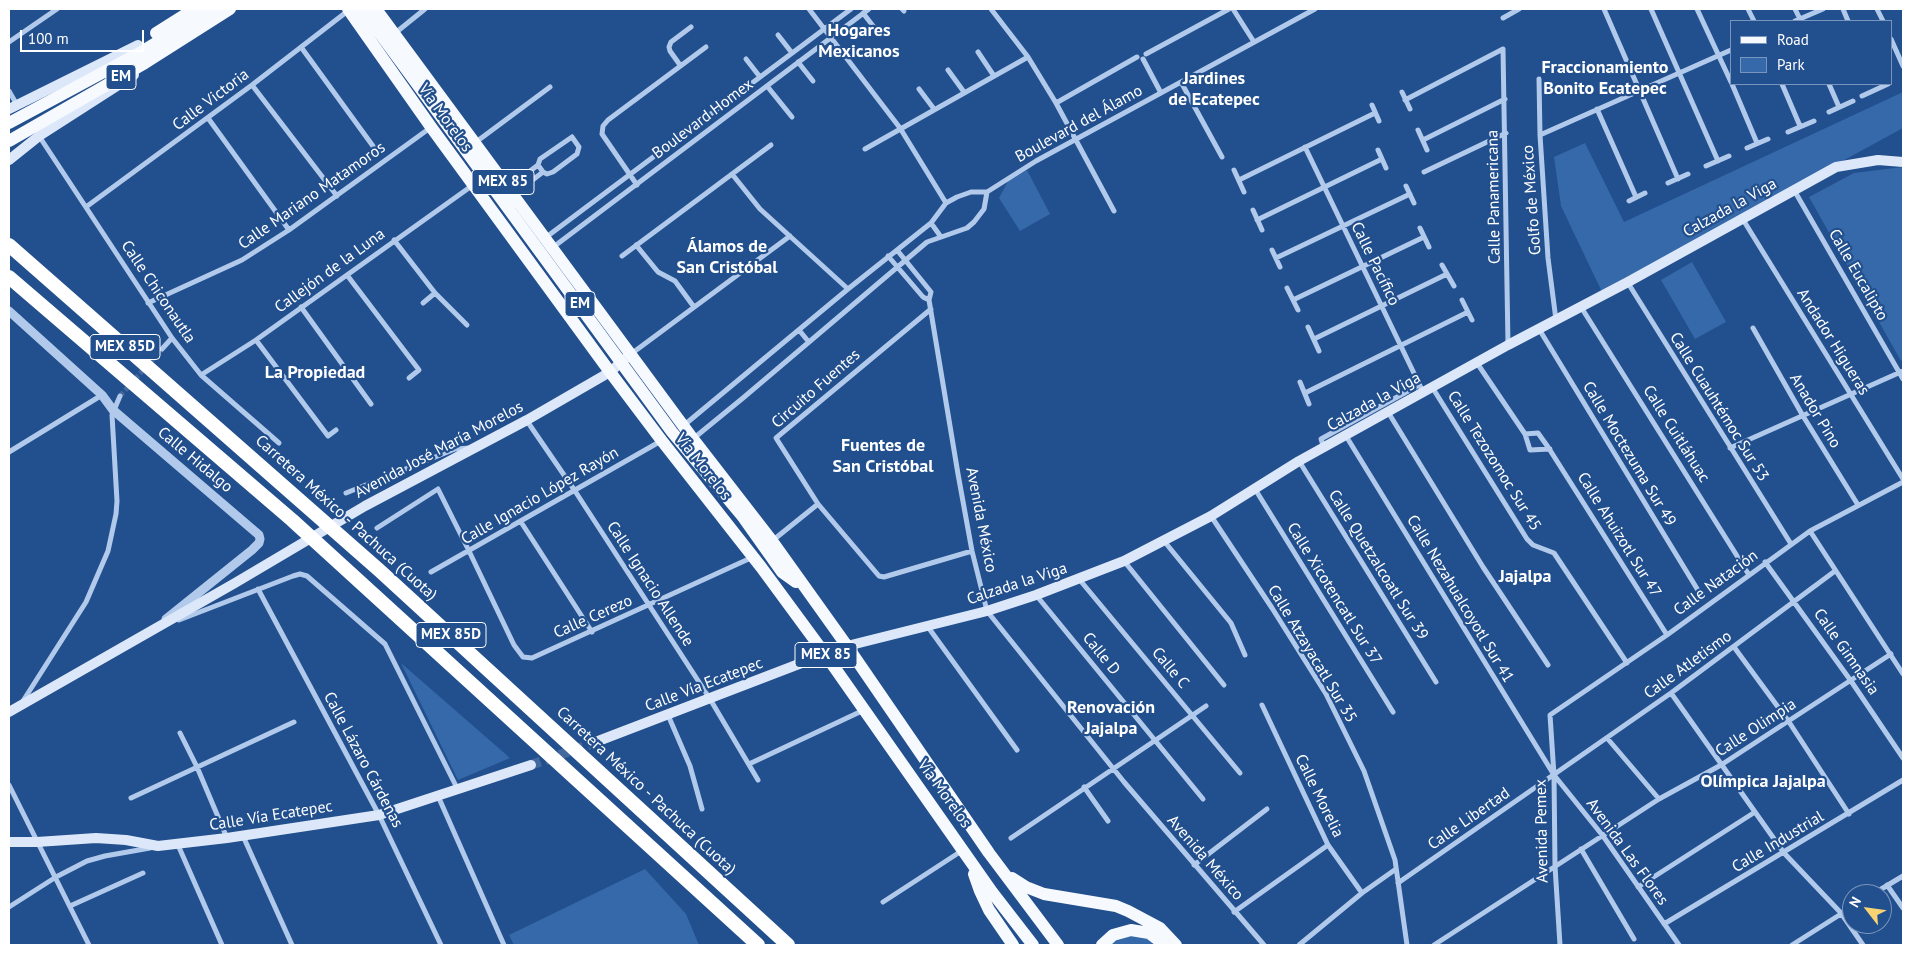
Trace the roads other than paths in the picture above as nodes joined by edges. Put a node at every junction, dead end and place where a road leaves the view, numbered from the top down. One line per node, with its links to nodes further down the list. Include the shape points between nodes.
1 (57, 9): 30 (street)
2 (194, 9): 38 (main road)
3 (211, 9): 38 (main road, EM)
4 (230, 9): 38 (main road, EM)
5 (353, 9): 32 (street, Calle Victoria); 33 (main road, Vía Morelos / MEX 85); 260 (main road, EM, via 672,432 743,517 782,572)
6 (376, 9): 25 (main road, Vía Morelos / MEX 85)
7 (425, 9): 25 (street)
8 (809, 9): 24 (street)
9 (851, 9): 24 (street, Boulevard Homex)
10 (869, 9): 20 (street, Boulevard Homex)
11 (992, 9): 40 (street)
12 (1231, 9): 31 (street); 67 (street, via 1144,57)
13 (1315, 9): 31 (street, Boulevard del Álamo)
14 (1519, 9): 21 (street)
15 (1604, 9): 64 (street)
16 (1651, 9): 48 (street)
17 (1698, 9): 39 (street)
18 (1795, 9): 22 (street)
19 (1823, 9): 22 (street)
20 (863, 13): 27 (street); 28 (street, Boulevard Homex)
21 (1503, 18)
22 (1798, 20)
23 (691, 27): 45 (street, via 669,47)
24 (824, 29): 28 (street); 37 (street, Boulevard Homex)
25 (394, 35): 33 (main road); 100 (main road, Vía Morelos / MEX 85)
26 (778, 35): 37 (street)
27 (880, 35)
28 (830, 38): 44 (street, Boulevard Homex); 90 (street)
29 (1892, 41): 43 (street)
30 (9, 42)
31 (1254, 42): 54 (street, Boulevard del Álamo)
32 (301, 48): 55 (street, Calle Victoria); 108 (street)
33 (376, 48): 89 (main road, Vía Morelos / MEX 85)
34 (706, 48): 45 (street)
35 (1730, 50): 39 (street)
36 (978, 52): 49 (street)
37 (792, 53): 50 (street, Boulevard Homex)
38 (141, 54): 74 (main road); 86 (main road, EM); 95 (main road, via 135,75); 97 (main road, EM)
39 (1719, 55): 48 (street); 53 (street)
40 (1028, 57): 49 (street); 72 (street)
41 (1137, 57): 72 (street)
42 (746, 59): 50 (street)
43 (1902, 60): 46 (street)
44 (798, 62): 52 (street); 59 (street, Boulevard Homex)
45 (680, 65): 123 (street, via 603,126 602,134)
46 (1903, 66)
47 (948, 70): 65 (street)
48 (1679, 73): 64 (street); 113 (street)
49 (994, 76): 65 (street)
50 (760, 77): 83 (street, Boulevard Homex)
51 (1539, 78): 94 (street, Golfo de México)
52 (813, 81)
53 (1730, 81)
54 (1181, 82): 67 (street, Boulevard del Álamo); 110 (street)
55 (252, 85): 82 (street, Calle Victoria); 137 (street)
56 (1732, 85): 101 (street)
57 (1782, 85): 87 (street)
58 (1829, 85): 75 (street)
59 (767, 86): 81 (street); 88 (street, Boulevard Homex)
60 (550, 87): 100 (street)
61 (1876, 87): 68 (street)
62 (919, 89): 76 (street)
63 (9, 91): 74 (street)
64 (1639, 91): 78 (street); 124 (street)
65 (964, 92): 76 (street)
66 (1402, 92): 70 (street)
67 (1161, 93): 98 (street, Boulevard del Álamo)
68 (1862, 96)
69 (1505, 99): 70 (street, Calle Panamericana, via 1503,49); 93 (street, Calle Panamericana); 99 (street)
70 (1406, 100): 77 (street)
71 (1853, 101): 75 (street)
72 (1056, 103): 98 (street)
73 (1372, 105): 80 (street)
74 (13, 107)
75 (1839, 107): 79 (street)
76 (934, 109): 90 (street)
77 (1410, 109)
78 (1597, 109): 94 (street); 138 (street)
79 (1829, 112)
80 (1375, 113): 85 (street); 103 (street)
81 (792, 117)
82 (208, 118): 142 (street, Calle Victoria); 150 (street)
83 (705, 118): 88 (street); 123 (street, Boulevard Homex)
84 (1814, 120): 87 (street)
85 (1379, 121)
86 (9, 123)
87 (1800, 126): 92 (street)
88 (712, 127): 128 (street, Boulevard Homex)
89 (431, 128): 127 (main road, Vía Morelos / MEX 85); 137 (street, Calle Mariano Matamoros)
90 (900, 128): 105 (street); 140 (street)
91 (1418, 130): 99 (street)
92 (1788, 132)
93 (1506, 133): 120 (street); 202 (street, Calle Panamericana)
94 (1540, 135): 192 (street, Golfo de México, via 1548,258)
95 (39, 136): 112 (main road); 142 (street, Calle Chiconautla)
96 (1768, 139): 101 (street)
97 (9, 140)
98 (1075, 140): 133 (street, Boulevard del Álamo); 144 (street)
99 (1423, 140): 107 (street)
100 (474, 143): 132 (main road, Vía Morelos / MEX 85)
101 (1758, 143): 104 (street)
102 (771, 145): 121 (street)
103 (1305, 147): 125 (street); 129 (street, Calle Pacífico)
104 (1747, 148)
105 (864, 149)
106 (1378, 150): 111 (street)
107 (1427, 150)
108 (378, 153)
109 (1729, 156): 113 (street)
110 (1222, 157)
111 (1382, 159): 117 (street); 129 (street)
112 (9, 160)
113 (1718, 161): 116 (street)
114 (1903, 162): 131 (main road, Calzada la Viga, via 1878,160 1836,167)
115 (538, 164): 119 (street); 119 (street, via 541,157 567,139 572,138 579,147 577,154 553,172); 132 (street)
116 (1706, 166)
117 (1386, 168)
118 (1234, 170): 125 (street)
119 (543, 172): 132 (street)
120 (1424, 172)
121 (732, 174): 152 (street, via 760,209); 158 (street)
122 (1688, 174): 124 (street)
123 (630, 175): 128 (street); 156 (street, Boulevard Homex)
124 (1678, 179): 126 (street)
125 (1238, 180): 134 (street)
126 (1668, 183)
127 (472, 184): 155 (street, Callejón de la Luna); 208 (main road, Vía Morelos / MEX 85)
128 (637, 185): 156 (street, Boulevard Homex)
129 (1324, 186): 146 (street); 148 (street, Calle Pacífico)
130 (1406, 186): 136 (street)
131 (1794, 189): 145 (main road, Calzada la Viga); 209 (street, Calle Eucalipto)
132 (510, 192): 156 (main road, Vía Morelos / MEX 85)
133 (987, 192): 140 (street, via 970,192); 153 (street, via 984,209 974,222 967,228)
134 (1244, 192)
135 (1645, 193): 138 (street)
136 (1410, 194): 141 (street); 148 (street)
137 (337, 196): 150 (street, Calle Mariano Matamoros)
138 (1636, 197): 139 (street)
139 (1629, 200)
140 (946, 203): 147 (street)
141 (1414, 203)
142 (86, 207): 181 (street, Calle Chiconautla)
143 (1253, 210): 146 (street)
144 (1114, 211)
145 (1742, 218): 173 (main road, Calzada la Viga); 216 (street, Andador Higueras)
146 (1257, 220): 151 (street)
147 (931, 223): 153 (street); 160 (street)
148 (1343, 227): 164 (street); 168 (street, Calle Pacífico)
149 (1420, 228): 154 (street)
150 (289, 230): 181 (street, Calle Mariano Matamoros, via 242,260)
151 (1262, 230)
152 (790, 236): 176 (street); 185 (street, Avenida José María Morelos)
153 (941, 237): 165 (street, via 927,242)
154 (1424, 237): 159 (street); 168 (street)
155 (394, 240): 171 (street, Callejón de la Luna); 177 (street)
156 (548, 244): 206 (main road, Vía Morelos / MEX 85)
157 (9, 245): 363 (highway, Carretera México - Pachuca (Cuota) / MEX 85D, via 284,485)
158 (636, 245): 162 (street); 185 (street, via 658,272 675,281)
159 (1430, 247)
160 (897, 250): 163 (street); 165 (street, Avenida México)
161 (1272, 250): 164 (street)
162 (622, 256)
163 (888, 256): 167 (street); 176 (street)
164 (1276, 258): 169 (street)
165 (905, 260): 167 (street); 178 (street, Avenida México, via 931,292)
166 (1442, 265): 170 (street)
167 (897, 266): 178 (street); 201 (street)
168 (1362, 266): 179 (street); 183 (street, Calle Pacífico)
169 (1280, 268)
170 (1447, 274): 174 (street); 183 (street)
171 (347, 275): 184 (street, Callejón de la Luna); 211 (street, via 419,370)
172 (9, 277): 362 (highway, MEX 85D, via 292,520)
173 (1628, 282): 186 (main road, Calzada la Viga); 234 (street, Calle Cuauhtémoc Sur 53)
174 (1454, 286)
175 (1287, 288): 179 (street)
176 (848, 289): 196 (street)
177 (435, 293): 182 (street); 193 (street)
178 (929, 300): 187 (street, Avenida México)
179 (1293, 300): 188 (street)
180 (1462, 300): 190 (street)
181 (148, 303): 198 (street, Calle Chiconautla)
182 (423, 303)
183 (1381, 306): 199 (street); 203 (street, Calle Pacífico)
184 (301, 307): 200 (street, Callejón de la Luna); 219 (street)
185 (694, 307): 206 (street, Avenida José María Morelos)
186 (1581, 307): 192 (main road, Calzada la Viga); 258 (street, Calle Cuitláhuac)
187 (931, 309): 242 (street, Circuito Fuentes, via 776,438); 252 (street, Avenida México)
188 (1298, 310)
189 (9, 311): 217 (street, Calle Hidalgo)
190 (1468, 312): 191 (street); 203 (street)
191 (1472, 320)
192 (1556, 320): 197 (main road, Calzada la Viga)
193 (467, 325)
194 (1308, 327): 199 (street)
195 (1753, 328): 223 (street, Anador Pino)
196 (799, 330): 201 (street); 225 (street)
197 (1539, 330): 202 (main road, Calzada la Viga); 262 (street, Calle Moctezuma Sur 49)
198 (172, 338): 204 (street); 210 (street, Calle Chiconautla)
199 (1314, 339): 205 (street)
200 (256, 340): 210 (street, Callejón de la Luna); 226 (street, via 328,436)
201 (808, 341): 229 (street)
202 (1508, 345): 207 (main road, Calzada la Viga)
203 (1400, 346): 214 (street, Calle Pacífico); 215 (street)
204 (162, 349)
205 (1320, 351)
206 (630, 354): 208 (main road, Avenida José María Morelos); 225 (main road, Vía Morelos / MEX 85)
207 (1477, 363): 214 (main road, Calzada la Viga); 227 (street)
208 (610, 372): 224 (main road, Avenida José María Morelos); 230 (main road, Vía Morelos / MEX 85)
209 (1901, 372): 212 (street, Calle Eucalipto); 216 (street)
210 (201, 375): 231 (street, Calle Chiconautla)
211 (409, 378)
212 (1903, 379)
213 (1300, 382): 215 (street)
214 (1425, 388): 222 (main road, Calzada la Viga); 233 (street, via 1321,439); 276 (street, Calle Tezozomoc Sur 45, via 1527,539 1533,545 1554,553)
215 (1305, 393): 220 (street)
216 (1851, 394): 223 (street); 238 (street, Andador Higueras)
217 (102, 396): 221 (street, Calle Hidalgo); 236 (street)
218 (120, 396): 221 (street)
219 (371, 404)
220 (1309, 404)
221 (113, 410): 268 (street, Calle Hidalgo, via 256,532 260,539 252,550); 285 (street, via 117,501 108,551 86,602)
222 (1388, 412): 228 (main road, Calzada la Viga); 277 (street, via 1483,567)
223 (1803, 416): 234 (street); 243 (street, Anador Pino)
224 (527, 420): 232 (main road, Avenida José María Morelos); 240 (street, Calle Ignacio Allende)
225 (683, 426): 229 (main road, Vía Morelos / MEX 85)
226 (336, 430)
227 (1525, 434): 235 (street, Calle Ahuizotl Sur 47, via 1538,433); 235 (street, via 1530,450)
228 (1346, 436): 233 (main road, Calzada la Viga); 307 (street, Calle Nezahualcoyotl Sur 41)
229 (693, 439): 248 (main road, Vía Morelos / MEX 85)
230 (662, 441): 240 (street, Calle Ignacio López Rayón); 253 (main road, Vía Morelos / MEX 85)
231 (279, 443)
232 (473, 448): 241 (street, via 455,449); 268 (main road, Avenida José María Morelos)
233 (1324, 448): 237 (main road, Calzada la Viga)
234 (1730, 448): 250 (street, Calle Cuauhtémoc Sur 53)
235 (1550, 449): 270 (street, Calle Ahuizotl Sur 47)
236 (9, 452)
237 (1299, 461): 239 (main road, Calzada la Viga); 280 (street, Calle Quetzalcoatl Sur 39)
238 (1903, 480): 243 (street, Calle Natación)
239 (1254, 488): 244 (main road, Calzada la Viga); 289 (street, Calle Xicotencatl Sur 37)
240 (575, 491): 245 (street, Calle Ignacio López Rayón); 265 (street, Calle Ignacio Allende)
241 (346, 493)
242 (818, 504): 248 (street); 252 (street, via 879,576)
243 (1858, 505): 247 (street, Calle Natación)
244 (1211, 516): 249 (main road, Calzada la Viga); 338 (street, Calle Atzayacatl Sur 35, via 1326,694 1364,770)
245 (521, 522): 251 (street, Calle Ignacio López Rayón); 269 (street)
246 (377, 528): 251 (street, via 438,490)
247 (1810, 531): 250 (street, Calle Natación); 256 (street)
248 (772, 541): 260 (main road, Vía Morelos / MEX 85)
249 (1164, 541): 254 (main road, Calzada la Viga); 275 (street, via 1231,623)
250 (1791, 544): 255 (street, Calle Natación)
251 (469, 550): 257 (street, Calle Ignacio López Rayón); 269 (street, Calle Cerezo, via 514,645 524,657 532,658)
252 (972, 551): 266 (street, Avenida México)
253 (753, 557): 265 (street, Calle Cerezo); 273 (main road, Vía Morelos / MEX 85)
254 (1124, 562): 259 (main road, Calzada la Viga); 281 (street)
255 (1765, 562): 258 (street, Calle Natación); 264 (street, Calle Gimnasia)
256 (1835, 571): 264 (street, Calle Atletismo); 274 (street)
257 (431, 572)
258 (1749, 575): 270 (street, Calle Natación)
259 (1079, 579): 263 (main road, Calzada la Viga); 291 (street, Calle C)
260 (803, 588): 271 (main road, Vía Morelos / MEX 85)
261 (258, 589): 268 (street); 312 (street, via 300,574 307,576 386,644); 320 (street, Calle Lázaro Cárdenas)
262 (1698, 592)
263 (1036, 595): 266 (main road, Calzada la Viga); 297 (street, Calle D)
264 (1795, 601): 272 (street, Calle Atletismo); 279 (street, Calle Gimnasia)
265 (648, 606): 269 (street, Calle Cerezo); 283 (street, Calle Ignacio Allende)
266 (987, 611): 267 (main road, Calzada la Viga); 305 (street, Avenida México)
267 (928, 627): 271 (main road, Calzada la Viga); 299 (street)
268 (152, 629): 285 (main road, Avenida José María Morelos)
269 (592, 632)
270 (1667, 635): 276 (street, Calle Natación)
271 (847, 646): 339 (main road, Vía Morelos / MEX 85)
272 (1734, 647): 282 (street, Calle Atletismo); 294 (street)
273 (825, 654): 283 (main road, Calle Vía Ecatepec); 287 (main road, Vía Morelos / MEX 85)
274 (1891, 654): 278 (street); 279 (street, Calle Olimpia)
275 (1245, 655)
276 (1627, 663): 292 (street, Calle Natación)
277 (1548, 665)
278 (1903, 674)
279 (1851, 681): 294 (street, Calle Olimpia); 300 (street, Calle Gimnasia)
280 (1436, 682)
281 (1224, 685)
282 (1672, 693): 296 (street, Calle Atletismo); 303 (street)
283 (710, 699): 290 (main road, Calle Vía Ecatepec); 301 (street, Calle Ignacio Allende)
284 (1262, 705): 330 (street, Calle Morelia)
285 (20, 706): 288 (main road, Avenida José María Morelos)
286 (1206, 706): 291 (street)
287 (864, 710): 301 (street); 332 (main road, Vía Morelos / MEX 85)
288 (9, 712)
289 (1393, 712)
290 (668, 715): 298 (main road, Calle Vía Ecatepec); 317 (street, via 690,766)
291 (1193, 715): 297 (street); 306 (street, Calle C)
292 (1550, 716): 307 (street, Avenida Pemex)
293 (294, 722): 304 (street)
294 (1789, 722): 303 (street, Calle Olimpia); 321 (street)
295 (180, 733): 304 (street)
296 (1607, 738): 307 (street, Calle Atletismo); 316 (street)
297 (1155, 740): 305 (street); 315 (street, Calle D)
298 (593, 743)
299 (1017, 750)
300 (1903, 758)
301 (749, 764): 308 (street, Calle Ignacio Allende)
302 (531, 765): 312 (main road, Calle Vía Ecatepec)
303 (1721, 766): 316 (street, Calle Olimpia); 319 (street)
304 (197, 767): 314 (street); 325 (street)
305 (1112, 768): 311 (street); 336 (street, Avenida México)
306 (1240, 773)
307 (1554, 775): 324 (street, Avenida Las Flores); 337 (street, Avenida Pemex); 343 (street, Calle Libertad)
308 (758, 780)
309 (1903, 780): 321 (street, Calle Industrial)
310 (9, 785): 328 (street)
311 (1084, 787): 322 (street); 326 (street)
312 (458, 790): 313 (main road, Calle Vía Ecatepec)
313 (438, 796): 320 (main road, Calle Vía Ecatepec); 361 (street)
314 (131, 798)
315 (1203, 799)
316 (1659, 799): 324 (street, Calle Olimpia)
317 (702, 809)
318 (1267, 809): 336 (street)
319 (1755, 812): 334 (street); 345 (street)
320 (379, 814): 323 (main road, Calle Vía Ecatepec); 360 (street, Calle Lázaro Cárdenas)
321 (1849, 814): 334 (street, Calle Industrial)
322 (1108, 821)
323 (244, 836): 325 (main road, Calle Vía Ecatepec); 359 (street)
324 (1603, 836): 333 (street, Calle Olimpia); 345 (street, Avenida Las Flores)
325 (227, 838): 329 (main road, Calle Vía Ecatepec)
326 (1011, 838)
327 (9, 842): 328 (main road, Calle Vía Ecatepec)
328 (38, 842): 331 (main road, Calle Vía Ecatepec, via 96,838); 342 (street)
329 (178, 845): 331 (main road, Calle Vía Ecatepec); 358 (street)
330 (1328, 845): 347 (street, Calle Morelia); 352 (street)
331 (158, 846): 342 (street, via 87,861)
332 (964, 850): 335 (main road, Vía Morelos / MEX 85); 348 (street)
333 (1581, 850): 337 (street, Calle Olimpia); 355 (street)
334 (1784, 853): 353 (street); 354 (street, Calle Industrial)
335 (972, 861): 364 (main road, via 984,900); 365 (main road, Vía Morelos / MEX 85)
336 (1194, 865): 352 (street, Avenida México)
337 (1555, 866): 373 (street, Calle Olimpia); 374 (street, Avenida Pemex)
338 (1396, 869): 343 (street, Calle Atzayacatl Sur 35); 347 (street)
339 (1002, 870): 366 (main road, Vía Morelos / MEX 85); 369 (main road, via 1035,892 1128,911 1160,928)
340 (143, 873): 349 (street)
341 (1903, 876): 344 (street)
342 (56, 878): 349 (street); 350 (street)
343 (1398, 883): 372 (street, Calle Atzayacatl Sur 35)
344 (1889, 884)
345 (1638, 887): 354 (street, Avenida Las Flores)
346 (1892, 892): 351 (street)
347 (1362, 893): 371 (street)
348 (884, 902)
349 (70, 906): 357 (street)
350 (9, 907)
351 (1903, 908)
352 (1234, 912): 370 (street, Avenida México)
353 (1841, 914): 356 (street); 377 (street)
354 (1664, 924): 375 (street, Avenida Las Flores)
355 (1634, 939)
356 (1802, 943): 376 (street)
357 (87, 945)
358 (222, 945)
359 (292, 945)
360 (441, 945)
361 (504, 945)
362 (758, 945)
363 (788, 945)
364 (1013, 945)
365 (1033, 945)
366 (1058, 945)
367 (1102, 945): 368 (main road, via 1113,935 1131,930 1149,933)
368 (1165, 945)
369 (1176, 945)
370 (1264, 945)
371 (1299, 945)
372 (1407, 945)
373 (1434, 945)
374 (1560, 945)
375 (1679, 945)
376 (1792, 945)
377 (1863, 945)

